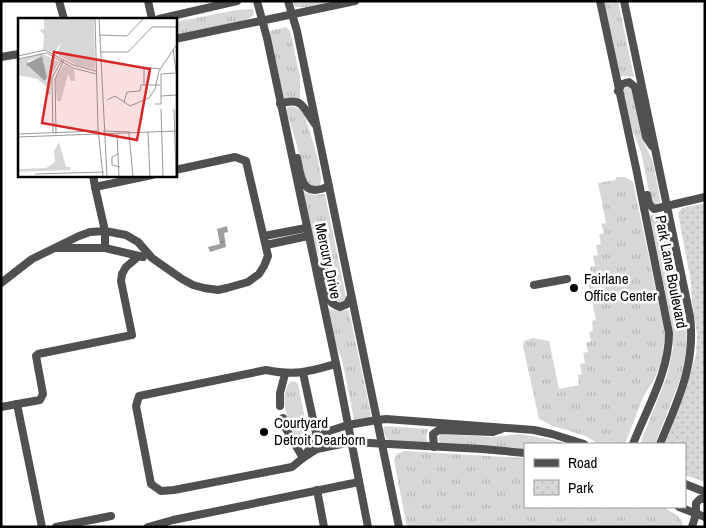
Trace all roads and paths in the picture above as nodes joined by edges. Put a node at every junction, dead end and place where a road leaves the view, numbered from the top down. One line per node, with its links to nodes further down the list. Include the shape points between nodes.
1 (59, 1): 10 (street)
2 (148, 1): 11 (street)
3 (237, 1): 12 (street)
4 (257, 1): 13 (street, Mercury Drive)
5 (288, 1): 9 (street, Mercury Drive)
6 (355, 1): 9 (street)
7 (600, 1): 17 (street, Park Lane Boulevard)
8 (624, 1): 22 (street, Park Lane Boulevard)
9 (293, 15): 13 (street); 20 (street, Mercury Drive)
10 (64, 18)
11 (152, 18)
12 (163, 18)
13 (263, 22): 14 (street); 18 (street, Mercury Drive)
14 (176, 39)
15 (18, 54): 16 (street)
16 (1, 57)
17 (618, 91): 21 (street, Park Lane Boulevard); 22 (street, Park Lane Boulevard, via 622,84 629,82 635,87 646,137)
18 (280, 104): 19 (street, Mercury Drive); 20 (street, via 291,100 298,102)
19 (283, 116): 26 (street, via 294,142 302,182 315,191); 30 (street, Mercury Drive)
20 (316, 126): 26 (street, Mercury Drive)
21 (628, 131): 29 (street, Park Lane Boulevard, via 638,153 649,204 654,209); 57 (street, Park Lane Boulevard, via 669,333 663,373)
22 (656, 152): 29 (street, Park Lane Boulevard)
23 (176, 170): 32 (street, via 240,157 246,161)
24 (93, 176): 27 (street)
25 (147, 176): 27 (street)
26 (329, 186): 43 (street, Mercury Drive)
27 (95, 187): 31 (street)
28 (705, 197): 29 (street)
29 (667, 206): 58 (street, Park Lane Boulevard, via 690,316 692,345 686,377)
30 (306, 228): 32 (street); 33 (street, Mercury Drive)
31 (105, 231): 36 (street, via 90,232); 37 (street); 39 (street, via 138,242)
32 (264, 236): 34 (street)
33 (308, 236): 34 (street); 35 (street, Mercury Drive)
34 (266, 245): 39 (street, via 268,256 259,274 243,284 218,290 193,285)
35 (310, 245): 43 (street, via 320,266 328,300 340,307 347,304); 44 (street, Mercury Drive)
36 (56, 248): 37 (street); 41 (street, via 32,258)
37 (105, 248): 38 (street)
38 (139, 256): 39 (street); 47 (street, via 122,274 132,335 38,354 42,398)
39 (152, 258)
40 (567, 279): 42 (street)
41 (1, 283)
42 (534, 285)
43 (351, 296): 51 (street, Mercury Drive)
44 (336, 364): 45 (street); 52 (street, Mercury Drive)
45 (303, 373): 46 (street); 54 (street)
46 (285, 374): 48 (street); 63 (street, via 266,370 139,396 136,406 151,484 161,491 174,490 292,467)
47 (17, 404): 49 (street); 73 (street)
48 (280, 406)
49 (1, 408)
50 (283, 418): 63 (street)
51 (377, 420): 52 (street); 53 (street); 59 (street, Mercury Drive)
52 (348, 425): 54 (street, via 326,432); 55 (street, Mercury Drive)
53 (506, 427): 56 (street, via 552,434); 60 (street, via 493,432 439,430 433,434)
54 (314, 442): 61 (street); 63 (street)
55 (352, 442): 59 (street); 61 (street); 64 (street, Mercury Drive)
56 (581, 443)
57 (633, 443)
58 (660, 443)
59 (382, 444): 60 (street); 78 (street, Mercury Drive)
60 (434, 447): 62 (street)
61 (319, 449): 63 (street)
62 (524, 453)
63 (303, 458)
64 (359, 482): 66 (street); 77 (street, Mercury Drive)
65 (686, 484): 67 (street)
66 (317, 490): 75 (street); 76 (street)
67 (705, 492)
68 (705, 499): 70 (street, via 696,503)
69 (682, 508): 70 (street)
70 (696, 514): 72 (street); 79 (street)
71 (111, 516): 74 (street)
72 (705, 516)
73 (42, 527)
74 (56, 527)
75 (148, 527)
76 (324, 527)
77 (368, 527)
78 (399, 527)
79 (692, 527)

